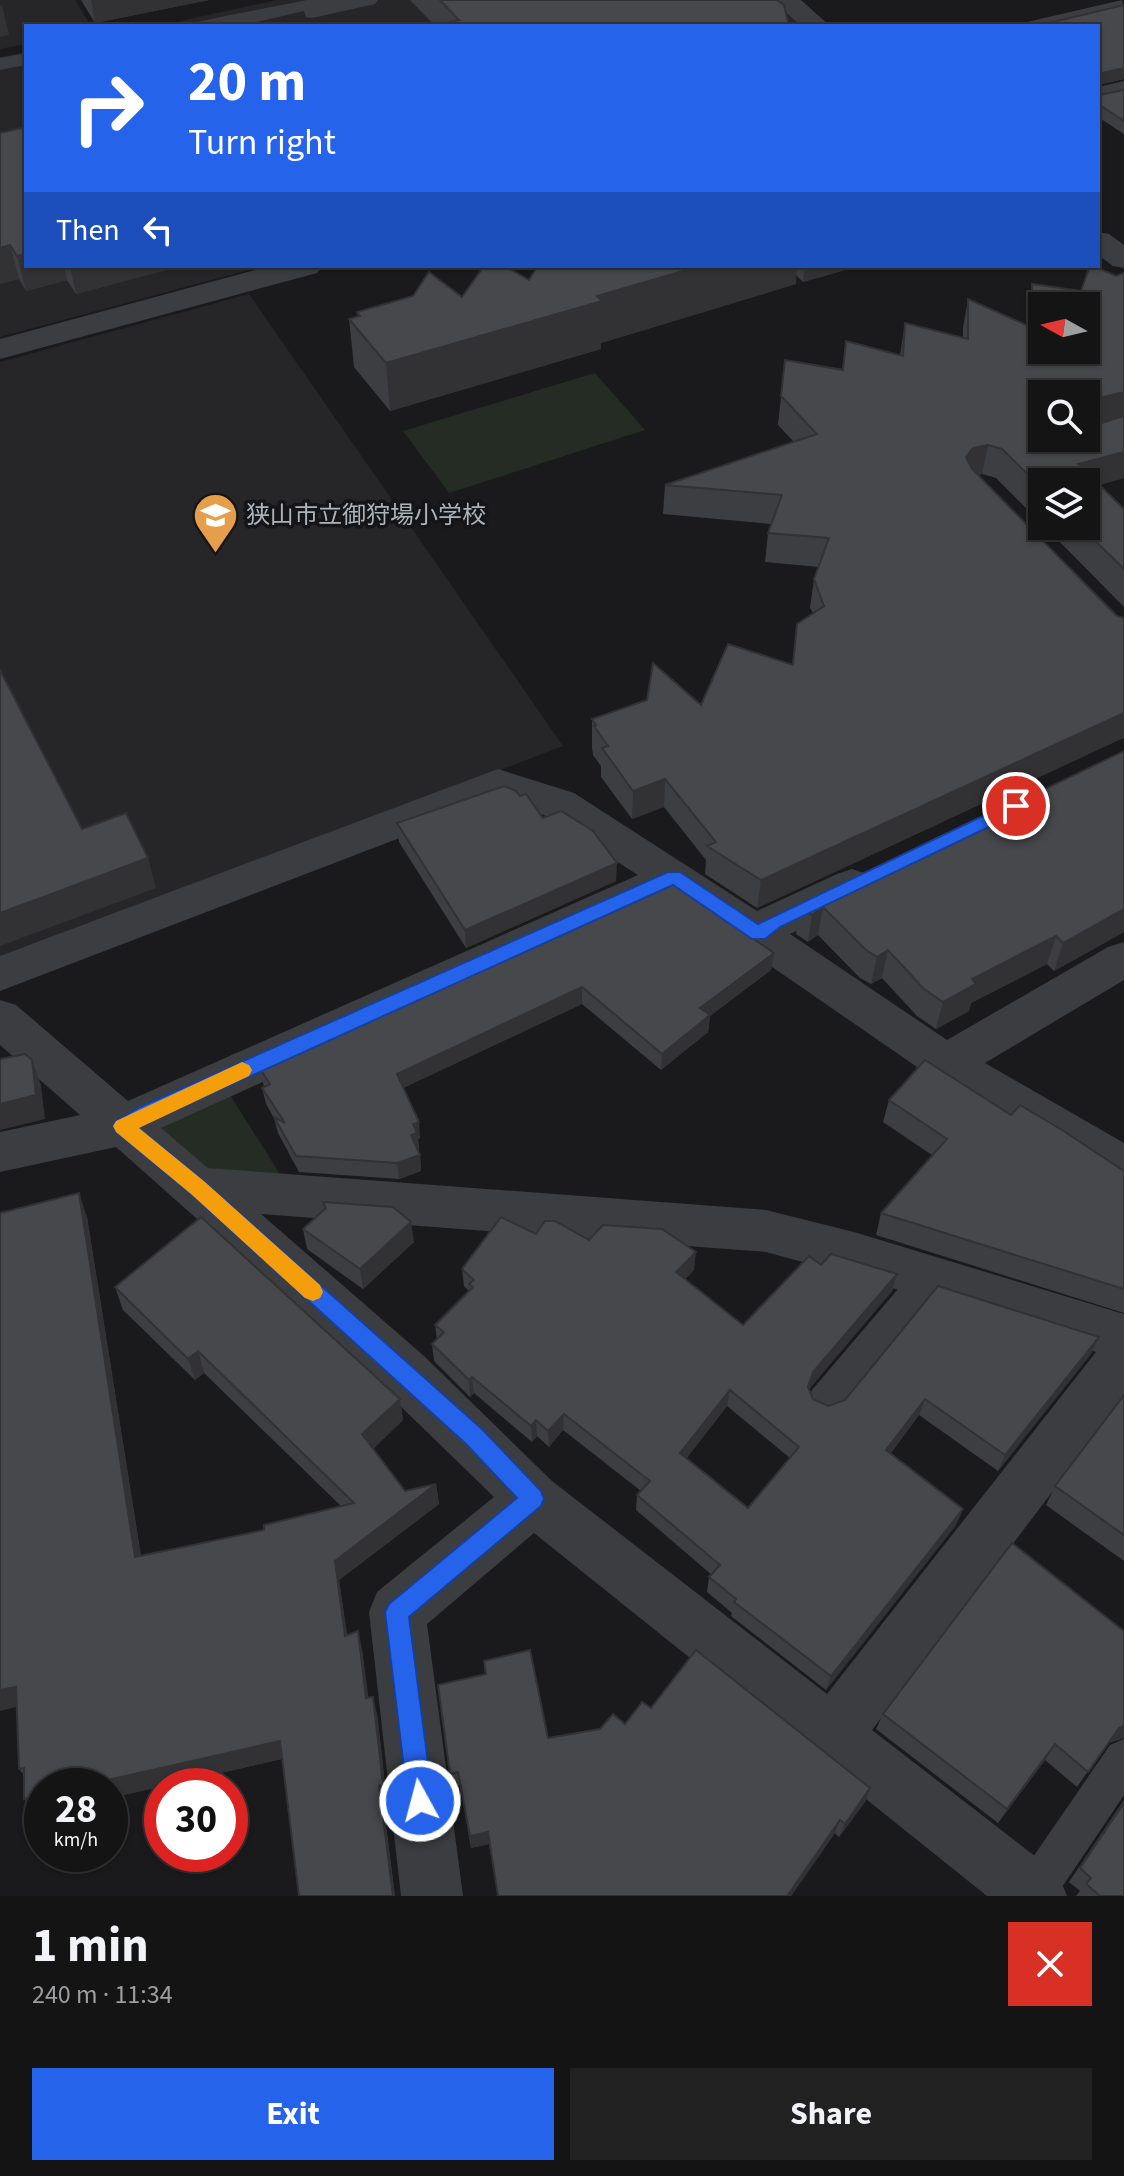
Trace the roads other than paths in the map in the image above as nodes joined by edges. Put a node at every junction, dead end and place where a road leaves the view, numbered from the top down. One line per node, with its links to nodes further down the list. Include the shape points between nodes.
1 (330, 0): 5 (lane)
2 (369, 0): 5 (lane)
3 (785, 0): 6 (street)
4 (1124, 5): 7 (lane)
5 (249, 23)
6 (815, 24)
7 (1042, 24)
8 (24, 59): 9 (lane)
9 (0, 64)
10 (1124, 89): 11 (street)
11 (1100, 95)
12 (1100, 242): 13 (street)
13 (1124, 259)
14 (299, 268): 15 (street)
15 (0, 349)
16 (886, 869): 18 (street)
17 (674, 877): 18 (street); 20 (street, via 559,804 498,784); 23 (street)
18 (759, 934): 22 (street)
19 (1124, 959): 22 (street)
20 (0, 974)
21 (0, 1018): 23 (street)
22 (946, 1063): 25 (street)
23 (123, 1126): 24 (street); 26 (street)
24 (0, 1152)
25 (1118, 1156)
26 (198, 1188): 27 (street, via 766,1231); 31 (street, via 474,1437)
27 (928, 1279): 28 (street); 30 (lane)
28 (1124, 1337)
29 (1124, 1356): 32 (street)
30 (825, 1402)
31 (533, 1499): 32 (street); 35 (street, via 397,1612)
32 (832, 1735): 34 (street)
33 (1124, 1759): 34 (lane)
34 (1035, 1895)
35 (432, 1896)

